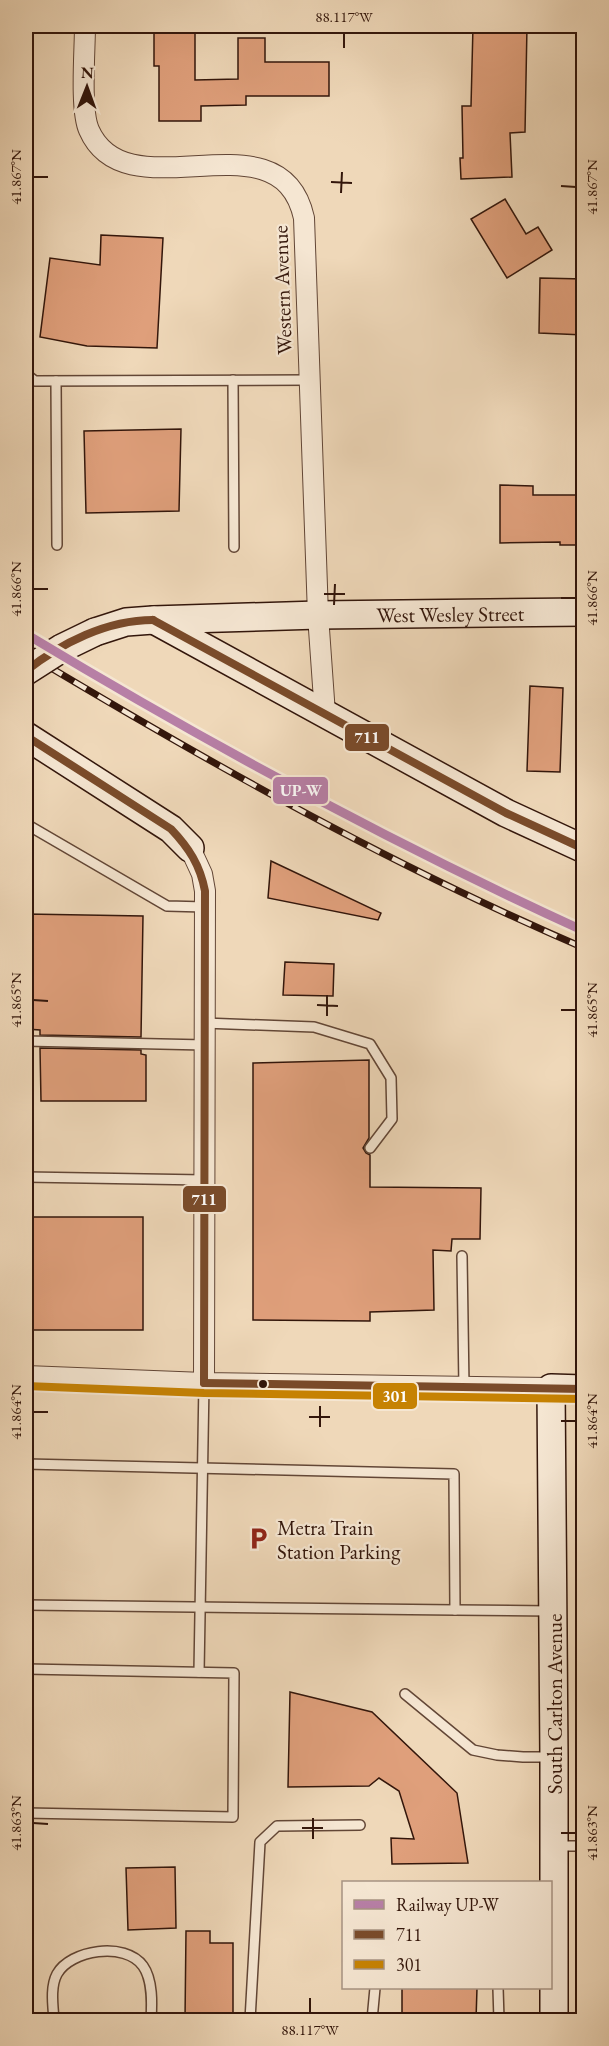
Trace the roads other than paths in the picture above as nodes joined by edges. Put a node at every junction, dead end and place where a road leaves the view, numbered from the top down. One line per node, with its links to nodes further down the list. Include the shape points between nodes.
1 (86, 26): 4 (street, Western Avenue, via 85,114 88,129 103,151 128,164 144,167 254,168 282,179 293,190 304,218)
2 (26, 374): 5 (lane, via 35,381)
3 (233, 380): 4 (lane); 5 (lane); 7 (lane)
4 (310, 380): 9 (street, Western Avenue)
5 (56, 381): 6 (lane)
6 (57, 545)
7 (234, 547)
8 (584, 612): 9 (street, West Wesley Street)
9 (318, 615): 10 (street, West Wesley Street); 12 (street)
10 (153, 620): 11 (street, West Wesley Street, bridge, via 126,622 95,632); 12 (street)
11 (26, 671)
12 (325, 714): 16 (street, via 506,813)
13 (26, 736): 15 (street, via 171,829)
14 (26, 824): 17 (lane, via 167,906)
15 (190, 848): 17 (street, via 202,874)
16 (584, 849)
17 (205, 907): 18 (street)
18 (204, 1023): 20 (street); 21 (lane, via 314,1027 370,1044 391,1078 392,1119)
19 (26, 1041): 20 (lane)
20 (205, 1045): 23 (street)
21 (370, 1148)
22 (26, 1177): 23 (lane)
23 (204, 1180): 26 (street)
24 (462, 1256): 27 (lane)
25 (26, 1376): 26 (street)
26 (204, 1383): 27 (street); 31 (lane)
27 (464, 1387): 28 (street)
28 (551, 1388): 29 (street); 35 (street, South Carlton Avenue)
29 (584, 1389)
30 (26, 1464): 31 (lane)
31 (202, 1469): 33 (lane); 34 (lane, via 454,1474)
32 (26, 1605): 33 (lane)
33 (200, 1607): 34 (lane); 37 (lane)
34 (455, 1610): 35 (lane)
35 (553, 1611): 39 (street, South Carlton Avenue)
36 (26, 1669): 37 (lane)
37 (199, 1672): 40 (lane, via 234,1673 233,1817)
38 (405, 1695): 39 (lane, via 473,1750)
39 (554, 1757): 42 (street, South Carlton Avenue)
40 (26, 1813)
41 (360, 1825): 48 (lane, via 277,1826 260,1842)
42 (554, 1846): 43 (lane); 51 (street, South Carlton Avenue)
43 (584, 1846)
44 (375, 1989): 49 (lane)
45 (498, 1989): 50 (lane)
46 (54, 2020): 47 (lane, via 55,1977 64,1964 98,1951 133,1957 143,1966 149,1979)
47 (152, 2020)
48 (250, 2020)
49 (372, 2020)
50 (499, 2020)
51 (554, 2020)

